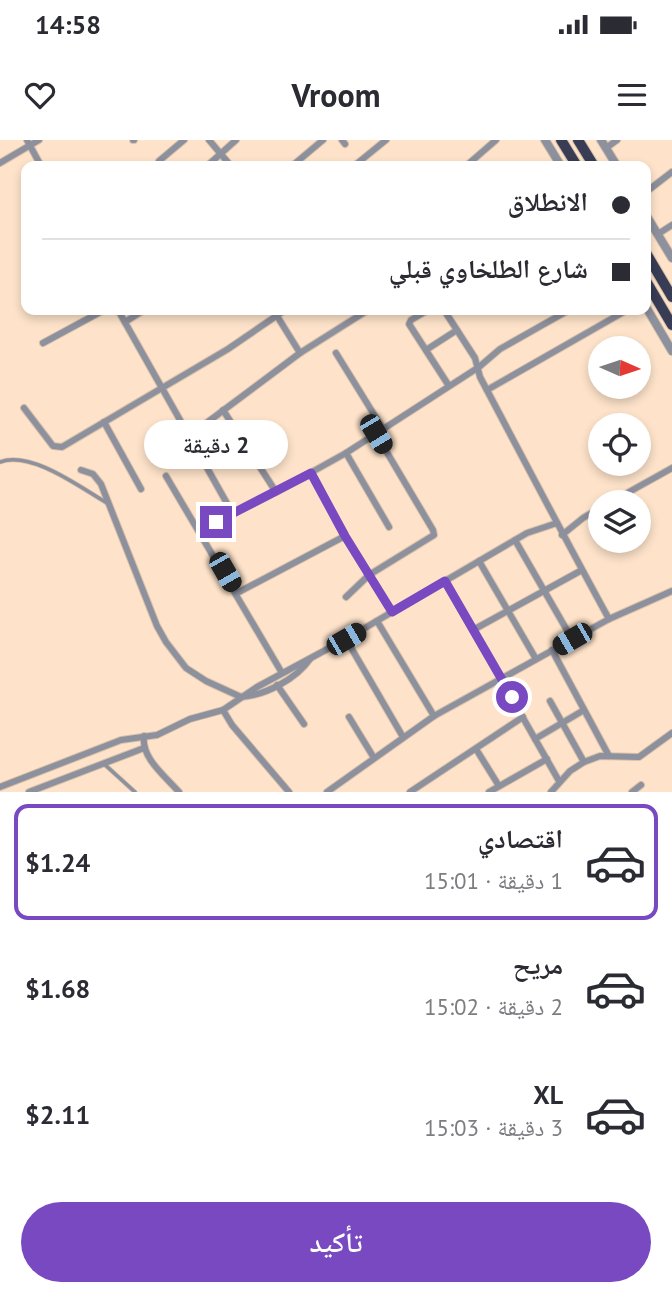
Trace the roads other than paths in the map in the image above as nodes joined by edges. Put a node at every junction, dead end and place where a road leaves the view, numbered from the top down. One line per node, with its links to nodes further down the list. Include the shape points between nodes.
1 (39, 140): 12 (street)
2 (184, 140): 16 (street)
3 (209, 140): 14 (street)
4 (236, 140): 14 (street)
5 (323, 140): 19 (street)
6 (386, 140): 20 (street)
7 (496, 140): 21 (street)
8 (545, 140): 22 (street)
9 (561, 140): 23 (highway)
10 (578, 140): 24 (highway)
11 (617, 140): 13 (street)
12 (28, 143): 15 (street); 26 (street)
13 (603, 144): 25 (street)
14 (222, 153): 17 (street); 18 (street)
15 (38, 161)
16 (159, 161)
17 (213, 161)
18 (228, 161)
19 (298, 161)
20 (360, 161)
21 (472, 161)
22 (558, 161)
23 (574, 161)
24 (591, 161)
25 (614, 161)
26 (0, 163)
27 (672, 172): 28 (street)
28 (651, 188)
29 (651, 223): 31 (street)
30 (672, 225): 31 (street)
31 (658, 234): 32 (street)
32 (672, 258)
33 (651, 261): 35 (highway)
34 (651, 289): 48 (highway)
35 (672, 297)
36 (95, 315): 50 (street)
37 (121, 315): 47 (street)
38 (136, 315): 47 (street)
39 (276, 315): 57 (street)
40 (281, 315): 53 (street)
41 (360, 315): 53 (street)
42 (420, 315): 51 (street, via 409,324)
43 (447, 315): 49 (street)
44 (560, 315): 55 (street, via 509,343)
45 (618, 315): 58 (street)
46 (651, 315): 52 (street)
47 (125, 322): 57 (street)
48 (672, 325)
49 (457, 330): 51 (street); 55 (street)
50 (43, 343)
51 (426, 350): 56 (street)
52 (672, 351)
53 (300, 353): 60 (street)
54 (336, 353): 62 (street)
55 (478, 367): 56 (street); 58 (street)
56 (449, 386): 62 (street)
57 (162, 388): 61 (street); 64 (street)
58 (486, 390): 77 (street)
59 (24, 408): 61 (street, via 57,447)
60 (223, 410): 64 (street); 73 (street)
61 (103, 422): 71 (street)
62 (383, 429): 63 (street)
63 (376, 434): 65 (street); 85 (street, via 434,533)
64 (189, 436): 75 (street)
65 (346, 453): 69 (street); 78 (street)
66 (0, 462): 74 (lane, via 16,459 36,464)
67 (672, 468): 72 (street)
68 (80, 470): 74 (street, via 97,479)
69 (311, 473): 73 (street); 81 (street)
70 (166, 476): 79 (street)
71 (141, 489)
72 (633, 490)
73 (276, 492): 75 (street)
74 (109, 504): 104 (street, via 166,642 186,668)
75 (233, 514): 79 (street)
76 (588, 515): 80 (street)
77 (557, 523): 80 (street); 82 (street)
78 (389, 527)
79 (200, 530): 89 (street)
80 (562, 534): 84 (street)
81 (345, 536): 85 (street); 89 (street)
82 (515, 540): 83 (street); 88 (street)
83 (479, 561): 86 (street); 91 (street)
84 (582, 570): 88 (street); 93 (street)
85 (369, 575): 90 (street); 92 (street)
86 (445, 581): 92 (street); 95 (street)
87 (672, 590): 93 (street)
88 (544, 591): 91 (street); 97 (street)
89 (237, 593): 101 (street)
90 (346, 597)
91 (508, 611): 95 (street); 100 (street)
92 (392, 612): 94 (street)
93 (609, 619): 97 (street)
94 (377, 621): 96 (street); 108 (street)
95 (473, 630): 102 (street)
96 (346, 639): 99 (street); 115 (street)
97 (572, 639): 98 (street)
98 (552, 650): 100 (street); 107 (street)
99 (311, 657): 101 (street); 103 (street, via 299,672)
100 (536, 659): 102 (street)
101 (282, 673): 104 (street)
102 (500, 677): 108 (street); 110 (street)
103 (277, 685): 104 (street); 112 (street)
104 (241, 696): 106 (street)
105 (550, 701): 111 (street)
106 (223, 710): 114 (street); 132 (street)
107 (584, 710): 111 (street); 119 (street)
108 (434, 716): 115 (street)
109 (349, 717): 120 (street)
110 (523, 717): 116 (street); 118 (street)
111 (562, 723): 116 (street); 122 (street)
112 (304, 724)
113 (672, 733): 119 (street, via 639,757)
114 (144, 736): 117 (street); 127 (street, via 121,740)
115 (403, 737): 120 (street)
116 (535, 739): 121 (street)
117 (144, 748): 123 (street); 131 (street)
118 (476, 749): 126 (street); 128 (street)
119 (609, 756): 122 (street)
120 (374, 758): 133 (street)
121 (547, 759): 124 (street); 126 (street)
122 (584, 762): 124 (street)
123 (103, 764): 129 (street); 130 (lane)
124 (559, 781): 136 (street)
125 (641, 785): 137 (street)
126 (499, 786): 135 (street)
127 (0, 787)
128 (419, 790): 134 (street)
129 (29, 792)
130 (135, 792)
131 (179, 792)
132 (289, 792)
133 (327, 792)
134 (410, 792)
135 (489, 792)
136 (551, 792)
137 (632, 792)

